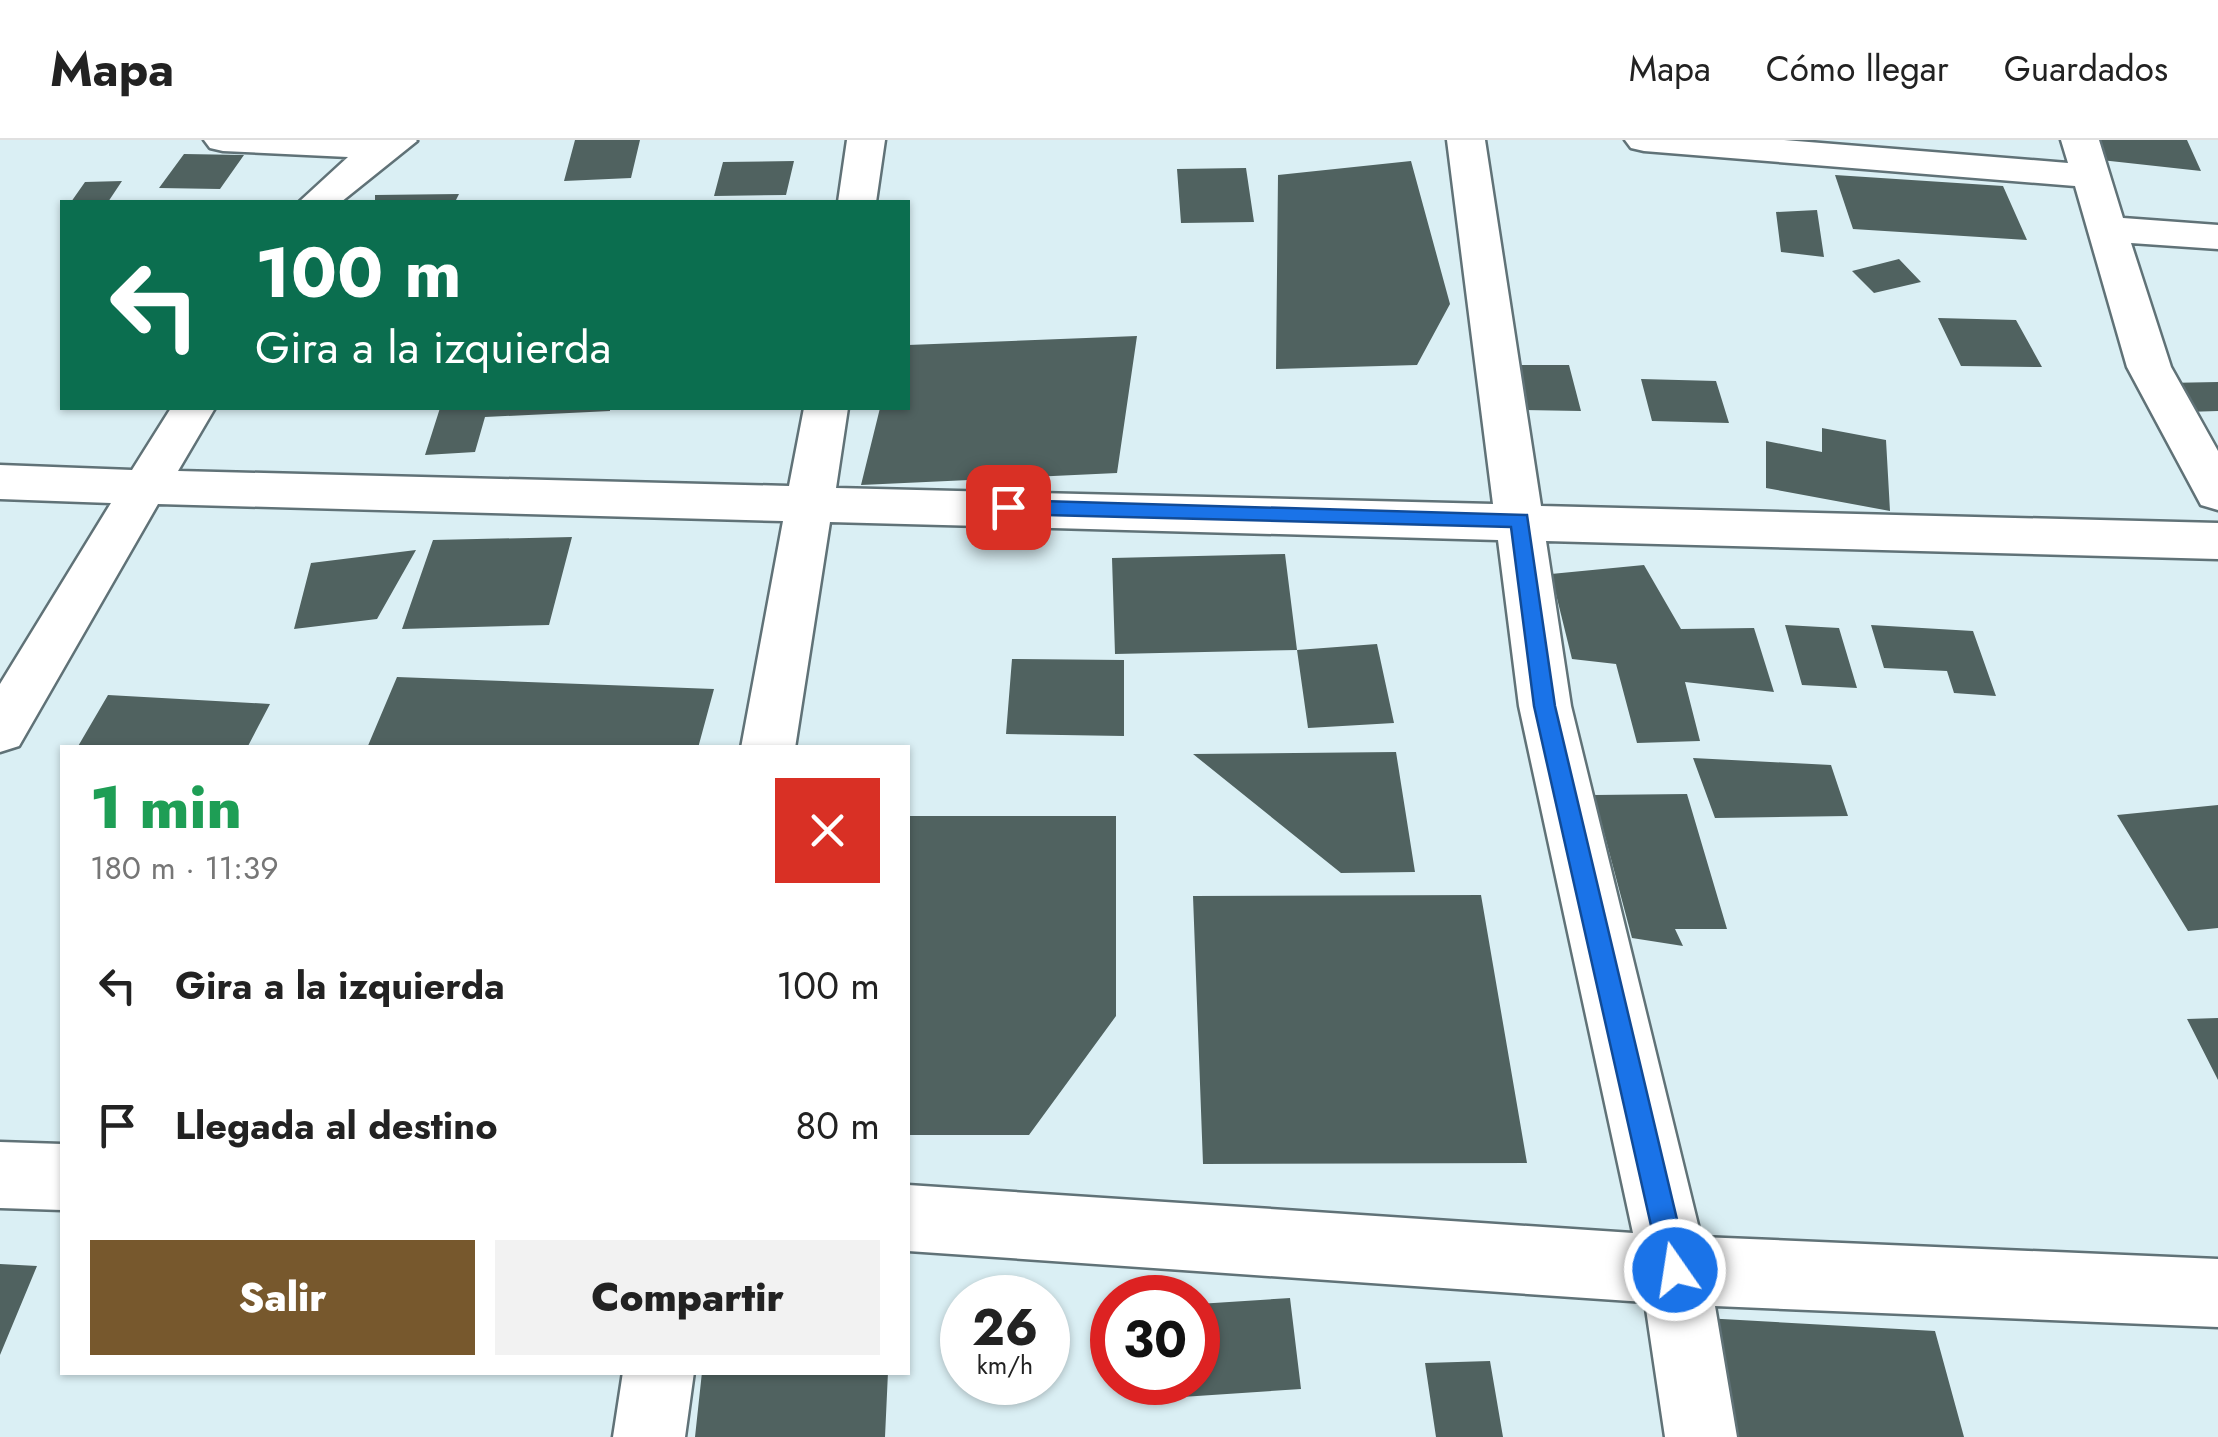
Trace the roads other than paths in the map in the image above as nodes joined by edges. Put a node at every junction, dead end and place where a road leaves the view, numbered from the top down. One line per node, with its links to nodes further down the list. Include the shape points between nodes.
1 (223, 140): 5 (street)
2 (866, 140): 8 (street)
3 (1466, 140): 17 (street)
4 (1644, 140): 6 (street)
5 (392, 144): 7 (street)
6 (2086, 158): 9 (street)
7 (321, 200)
8 (857, 200)
9 (2107, 229): 10 (street); 15 (street, via 2149,367)
10 (2218, 237)
11 (192, 410): 14 (street)
12 (826, 410): 16 (street)
13 (0, 482): 14 (street)
14 (145, 487): 16 (street); 19 (street)
15 (2218, 493)
16 (812, 502): 17 (street); 20 (street)
17 (1520, 520): 18 (street); 24 (street, via 1544,706)
18 (2218, 541)
19 (0, 730)
20 (769, 745)
21 (0, 1174): 22 (street)
22 (60, 1177)
23 (910, 1218): 24 (street)
24 (1675, 1270): 25 (street); 28 (street)
25 (2218, 1293)
26 (659, 1375): 27 (street)
27 (649, 1437)
28 (1701, 1437)

